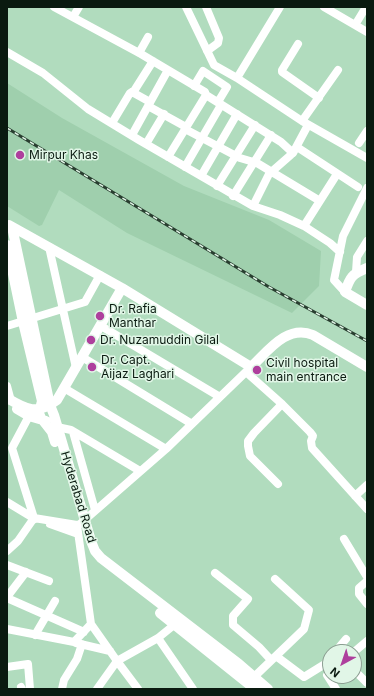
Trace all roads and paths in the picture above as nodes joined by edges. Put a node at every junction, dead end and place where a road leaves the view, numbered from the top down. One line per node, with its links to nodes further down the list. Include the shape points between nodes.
1 (54, 7): 8 (street)
2 (79, 7): 8 (street)
3 (186, 7): 13 (street)
4 (206, 7): 13 (street, via 219,38 218,43)
5 (280, 7): 20 (street)
6 (366, 7): 9 (street)
7 (329, 8): 9 (street)
8 (73, 17): 15 (street)
9 (355, 25): 10 (street)
10 (367, 32)
11 (148, 37): 15 (street)
12 (298, 44): 25 (street, via 282,72)
13 (207, 51): 19 (street, via 214,65)
14 (7, 52): 30 (street, via 42,73 88,109)
15 (139, 53): 16 (street)
16 (153, 61): 17 (street); 23 (street)
17 (168, 70): 22 (street); 26 (street)
18 (338, 70): 25 (street)
19 (228, 72): 20 (street); 21 (street)
20 (237, 78): 31 (street)
21 (221, 83): 22 (street, via 203,71); 27 (street, via 228,87)
22 (194, 86): 24 (street)
23 (132, 92): 26 (street); 30 (street)
24 (206, 95): 27 (street); 33 (street)
25 (319, 98): 31 (street)
26 (149, 104): 28 (street); 35 (street)
27 (220, 104): 29 (street); 37 (street)
28 (164, 114): 33 (street); 38 (street)
29 (237, 114): 32 (street); 40 (street)
30 (112, 123): 35 (street)
31 (305, 123): 41 (street); 44 (street)
32 (254, 125): 36 (street); 42 (street)
33 (186, 128): 37 (street); 43 (street)
34 (367, 131): 39 (street)
35 (132, 135): 38 (street)
36 (271, 135): 41 (street); 45 (street)
37 (202, 138): 40 (street); 46 (street)
38 (146, 144): 43 (street)
39 (359, 144)
40 (218, 147): 42 (street); 49 (street)
41 (295, 150): 47 (street); 48 (street)
42 (235, 156): 45 (street); 50 (street)
43 (168, 157): 46 (street)
44 (367, 158)
45 (254, 162): 47 (street); 53 (street)
46 (184, 167): 49 (street)
47 (271, 172): 54 (street); 55 (street)
48 (337, 174): 51 (street); 54 (street)
49 (201, 176): 50 (street)
50 (217, 186): 53 (street)
51 (358, 187)
52 (367, 188): 61 (street, via 343,236)
53 (234, 196): 55 (street)
54 (320, 201): 57 (street)
55 (253, 206): 57 (street)
56 (9, 226): 60 (main road); 69 (main road, Hyderabad Road)
57 (304, 226): 61 (street)
58 (367, 241): 63 (street, via 357,257)
59 (7, 246): 69 (main road, Hyderabad Road)
60 (49, 247): 64 (main road); 68 (street)
61 (340, 252): 66 (street, via 334,280)
62 (367, 268): 63 (main road)
63 (356, 272): 66 (main road, via 350,278)
64 (100, 275): 65 (main road); 68 (street, via 85,302)
65 (122, 288): 71 (main road); 75 (main road)
66 (345, 292): 67 (main road)
67 (367, 305)
68 (62, 309): 69 (street); 74 (street)
69 (27, 320): 70 (street); 81 (main road, Hyderabad Road)
70 (7, 326)
71 (101, 326): 72 (main road); 78 (street)
72 (82, 357): 74 (main road); 85 (street)
73 (367, 367): 75 (main road, via 313,335 298,332 282,338)
74 (76, 368): 77 (main road)
75 (249, 370): 78 (street); 80 (street)
76 (7, 386): 79 (street)
77 (64, 388): 81 (main road, via 57,400); 88 (street)
78 (220, 397): 85 (street)
79 (8, 401): 81 (main road, via 35,410); 82 (main road)
80 (282, 404): 90 (street, via 248,441 250,456); 92 (street, via 310,432 313,436 312,448)
81 (45, 407): 83 (main road, Hyderabad Road); 84 (main road, Hyderabad Road, via 39,413)
82 (29, 416): 84 (main road); 96 (street, via 12,448)
83 (54, 417): 84 (main road, via 48,422); 86 (main road, Hyderabad Road)
84 (43, 421): 97 (main road, Hyderabad Road, via 52,432)
85 (192, 424): 88 (street)
86 (57, 427): 87 (street); 97 (main road, Hyderabad Road)
87 (73, 432): 89 (street); 95 (street)
88 (166, 449): 89 (street)
89 (140, 471): 95 (street)
90 (278, 484)
91 (367, 485): 92 (street)
92 (355, 496): 94 (street)
93 (7, 502): 96 (street)
94 (367, 509)
95 (95, 510): 97 (street)
96 (34, 518): 97 (street); 98 (street); 100 (street)
97 (80, 523): 98 (street); 114 (main road, Hyderabad Road, via 91,553 97,561); 127 (main road, Hyderabad Road, via 101,558)
98 (78, 534): 113 (street)
99 (344, 540): 105 (street)
100 (10, 543): 101 (street)
101 (7, 551)
102 (7, 565): 103 (street)
103 (26, 572): 107 (street); 109 (street)
104 (215, 573): 123 (street, via 248,599 232,616 233,625)
105 (367, 577)
106 (274, 579): 123 (street, via 308,610 304,629)
107 (49, 581)
108 (367, 581): 111 (street, via 359,591)
109 (7, 598): 112 (street)
110 (55, 601): 112 (street)
111 (367, 604)
112 (46, 615): 116 (street); 117 (street)
113 (90, 624): 116 (street); 122 (street)
114 (174, 625): 118 (street); 133 (main road, Hyderabad Road)
115 (7, 629): 117 (street)
116 (84, 632): 120 (street)
117 (35, 635): 120 (street)
118 (158, 638): 124 (street); 132 (street)
119 (346, 639): 121 (street)
120 (78, 644): 122 (street); 129 (street, via 77,659 64,680)
121 (342, 644)
122 (110, 651): 124 (street)
123 (273, 658): 125 (street, via 304,677); 127 (street)
124 (117, 661): 130 (street); 131 (street)
125 (322, 666)
126 (7, 667): 128 (street, via 28,664)
127 (254, 677): 134 (main road, Hyderabad Road)
128 (30, 689)
129 (62, 689)
130 (97, 689)
131 (138, 689)
132 (193, 689)
133 (254, 689)
134 (268, 689)

